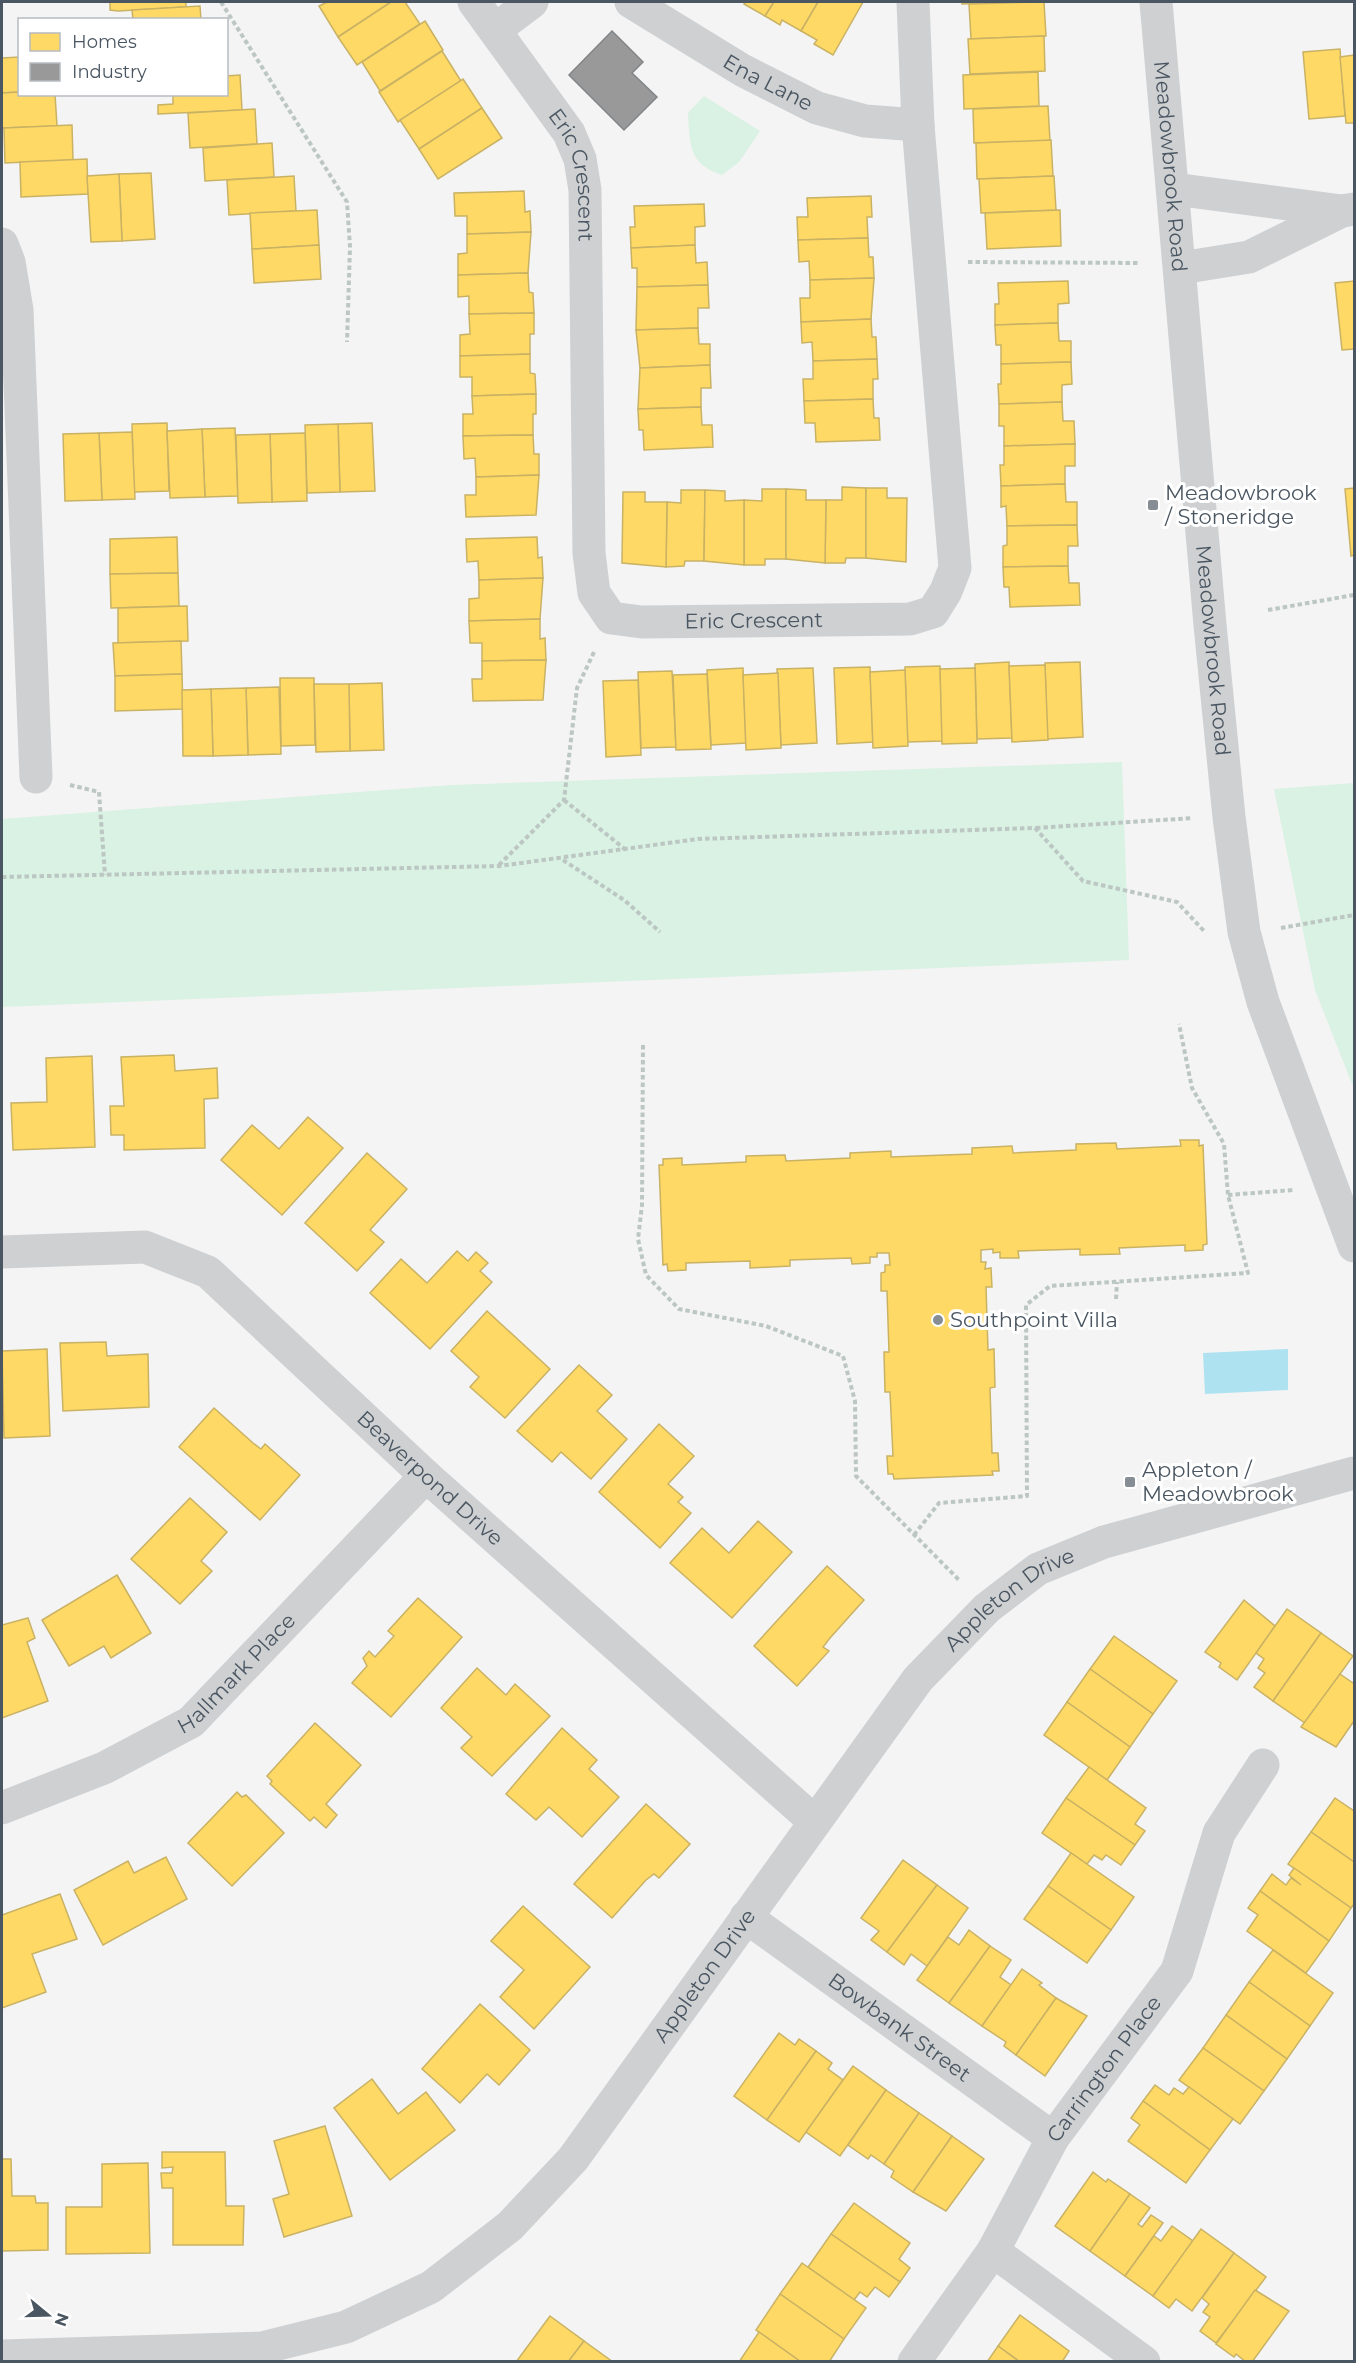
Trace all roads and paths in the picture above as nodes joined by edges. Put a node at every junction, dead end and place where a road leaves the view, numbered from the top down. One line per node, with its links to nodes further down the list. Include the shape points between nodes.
1 (221, 2): 14 (path, via 347,202)
2 (474, 2): 7 (street, Eric Crescent)
3 (532, 2): 7 (street)
4 (631, 2): 8 (street, Ena Lane, via 742,70 817,108 865,120)
5 (913, 2): 8 (street, Eric Crescent)
6 (1156, 2): 9 (street, Meadowbrook Road)
7 (495, 30): 17 (street, Eric Crescent, via 569,134 580,159 585,190 589,553 594,593)
8 (918, 125): 12 (street, Eric Crescent)
9 (1174, 189): 10 (street); 13 (street, Meadowbrook Road)
10 (1348, 210): 13 (street, via 1249,257)
11 (2, 244): 18 (street, via 17,310)
12 (931, 262): 13 (path, via 1137,262); 17 (street, Eric Crescent, via 955,568 933,612 910,619 642,622)
13 (1181, 268): 20 (street, Meadowbrook Road)
14 (347, 342)
15 (1354, 595): 16 (path)
16 (1268, 610)
17 (610, 618): 19 (path, via 577,688)
18 (36, 777): 25 (path, via 99,792)
19 (564, 800): 22 (path); 24 (path)
20 (1229, 817): 21 (path); 35 (street, Meadowbrook Road, via 1244,932 1263,1002)
21 (1035, 828): 22 (path, via 698,839); 30 (path, via 1083,881 1177,902)
22 (626, 850): 23 (path)
23 (563, 859): 24 (path); 29 (path, via 624,900)
24 (499, 866): 25 (path)
25 (105, 875): 26 (path)
26 (2, 877)
27 (1354, 915): 28 (path)
28 (1277, 929)
29 (660, 932)
30 (1205, 932)
31 (1179, 1024): 34 (path, via 1192,1088 1224,1144)
32 (643, 1045): 41 (path, via 642,1204 638,1239 646,1275 679,1308 766,1326 843,1356 855,1401 856,1476)
33 (1294, 1190): 34 (path)
34 (1228, 1195): 37 (path, via 1248,1273)
35 (1354, 1246)
36 (2, 1252): 40 (street, Beaverpond Drive, via 145,1247 208,1272)
37 (1118, 1282): 38 (path); 41 (path, via 1050,1286 1026,1305 1027,1496 939,1503)
38 (1116, 1299)
39 (1354, 1473): 42 (street, Appleton Drive, via 1104,1542 1038,1569)
40 (426, 1476): 44 (street, Hallmark Place, via 191,1722 104,1768); 45 (street, Beaverpond Drive)
41 (914, 1535): 42 (path)
42 (987, 1608): 45 (street, Appleton Drive, via 918,1679)
43 (1263, 1765): 47 (street, Carrington Place, via 1219,1833 1177,1971)
44 (2, 1808)
45 (815, 1822): 46 (street, Appleton Drive)
46 (746, 1917): 47 (street, Bowbank Street); 50 (street, Appleton Drive, via 573,2159 510,2226 431,2287 346,2327 262,2348)
47 (1053, 2138): 48 (street, Carrington Place)
48 (993, 2251): 51 (street, Carrington Place); 52 (street)
49 (2, 2356): 50 (street, Appleton Drive)
50 (182, 2358)
51 (914, 2361)
52 (1144, 2361)

